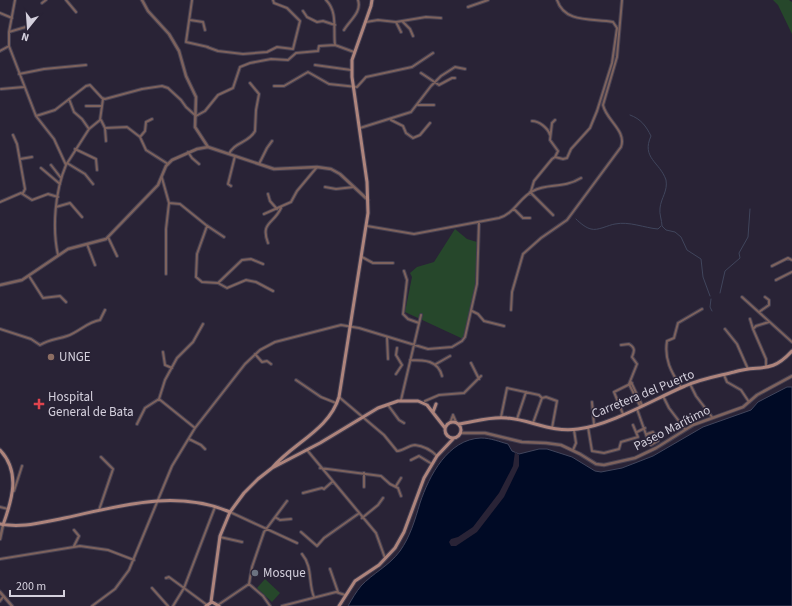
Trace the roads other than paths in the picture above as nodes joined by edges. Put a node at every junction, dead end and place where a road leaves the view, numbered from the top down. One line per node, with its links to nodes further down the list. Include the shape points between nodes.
1 (15, 0): 18 (street)
2 (46, 0): 13 (street)
3 (66, 0): 16 (street)
4 (142, 0): 60 (street, via 179,51 186,76 196,97)
5 (192, 0): 20 (street)
6 (273, 0): 35 (street, via 274,3 287,8 300,21)
7 (326, 0): 24 (street, via 332,6)
8 (358, 0): 27 (street, via 358,12)
9 (372, 0): 22 (main road)
10 (488, 0): 14 (street)
11 (557, 0): 81 (street, via 567,14 588,20 613,22 617,28 612,63 590,128 571,149 567,158)
12 (622, 0): 142 (street, via 617,57 604,104 605,112 622,137 621,147 567,220 523,254 512,292)
13 (42, 3)
14 (468, 7)
15 (303, 11): 24 (street, via 315,22 324,21)
16 (76, 12)
17 (0, 13): 18 (street)
18 (12, 18): 28 (street)
19 (441, 18): 21 (street, via 426,17)
20 (190, 20): 26 (street, via 203,22); 33 (street, via 186,42)
21 (402, 21): 23 (street); 30 (street)
22 (366, 22): 23 (street); 38 (main road)
23 (396, 22): 29 (street)
24 (335, 25): 31 (street)
25 (28, 26): 28 (street)
26 (205, 30)
27 (344, 30)
28 (9, 32): 32 (street)
29 (401, 32)
30 (413, 36)
31 (335, 45): 37 (street, via 319,46 318,51); 38 (street)
32 (9, 46): 36 (street); 45 (street)
33 (207, 47): 34 (street); 35 (street, via 243,54 267,52 277,47)
34 (211, 47)
35 (294, 48): 37 (street)
36 (0, 51)
37 (298, 52): 60 (street, via 288,60 271,59 243,66 239,69 233,88 218,95 205,111)
38 (354, 52): 43 (main road)
39 (433, 52): 51 (street, via 412,67 366,77)
40 (86, 65): 45 (street)
41 (314, 65): 43 (street)
42 (465, 69): 48 (street, via 455,67)
43 (351, 70): 51 (main road)
44 (421, 73): 48 (street)
45 (19, 74): 50 (street)
46 (456, 78): 48 (street, via 441,85)
47 (250, 83): 78 (street, via 259,94 255,131 246,141 232,147)
48 (434, 83): 55 (street)
49 (274, 86): 51 (street, via 284,86 308,72 329,84)
50 (24, 88): 52 (street); 59 (street)
51 (353, 88): 68 (main road)
52 (1, 89)
53 (69, 99): 54 (street, via 88,85); 59 (street, via 55,110); 69 (street, via 74,112)
54 (103, 99): 58 (street); 60 (street, via 142,88 162,86 168,88)
55 (418, 105): 56 (street); 62 (street, via 411,112)
56 (434, 105)
57 (86, 106): 58 (street)
58 (102, 106): 63 (street)
59 (36, 116): 83 (street, via 56,143)
60 (196, 116): 75 (street, via 195,127)
61 (152, 119): 72 (street, via 146,122 145,131)
62 (390, 119): 66 (street, via 403,126 406,134 413,138 420,135); 68 (street)
63 (100, 120): 67 (street); 69 (street)
64 (555, 120): 71 (street)
65 (532, 121): 71 (street, via 537,121 548,130)
66 (430, 123)
67 (105, 128): 72 (street, via 124,126); 73 (street)
68 (358, 128): 103 (main road)
69 (89, 129): 76 (street)
70 (13, 135): 82 (street)
71 (550, 136): 81 (street, via 550,140 558,149)
72 (140, 137): 84 (street, via 146,150)
73 (106, 141)
74 (272, 141): 86 (street)
75 (208, 147): 77 (street); 78 (street)
76 (75, 149): 83 (street); 90 (street, via 96,159)
77 (188, 152): 84 (street, via 175,157); 85 (street)
78 (229, 154): 79 (street)
79 (235, 156): 86 (street); 96 (street, via 228,178 228,184)
80 (32, 157): 82 (street)
81 (556, 157): 99 (street, via 534,181)
82 (20, 159): 100 (street, via 25,190)
83 (66, 164): 91 (street); 95 (street, via 85,174)
84 (168, 164): 92 (street)
85 (199, 164)
86 (259, 164): 88 (street, via 278,169)
87 (51, 165): 91 (street)
88 (317, 167): 98 (street, via 336,172); 107 (street, via 297,191 293,200)
89 (41, 168): 94 (street)
90 (97, 170)
91 (61, 178): 94 (street)
92 (162, 178): 105 (street); 117 (street, via 153,191)
93 (581, 178): 99 (street, via 567,185)
94 (60, 184): 102 (street)
95 (93, 184)
96 (232, 186)
97 (325, 187): 98 (street)
98 (354, 187): 103 (street)
99 (531, 192): 109 (street); 111 (street)
100 (23, 193): 102 (street, via 32,200 48,194); 104 (street)
101 (268, 194): 108 (street, via 270,202)
102 (58, 198): 106 (street)
103 (368, 201): 116 (main road)
104 (0, 202)
105 (169, 203): 115 (street, via 180,204); 131 (street)
106 (56, 207): 112 (street, via 70,203); 121 (street)
107 (281, 207): 108 (street); 119 (street, via 265,230)
108 (277, 208): 110 (street)
109 (514, 208): 113 (street, via 523,218); 114 (street, via 503,217)
110 (264, 214)
111 (553, 215)
112 (82, 217)
113 (530, 218)
114 (479, 222): 116 (street, via 414,234); 143 (street, via 477,284)
115 (207, 226): 118 (street); 134 (street, via 197,254 196,277 204,283)
116 (367, 226): 123 (main road)
117 (108, 237): 120 (street); 122 (street)
118 (224, 237)
119 (268, 243)
120 (87, 244): 121 (street, via 68,249); 126 (street)
121 (58, 255): 132 (street)
122 (117, 256)
123 (362, 257): 125 (street, via 373,263); 150 (main road)
124 (792, 260): 128 (street, via 788,258)
125 (393, 263)
126 (95, 264)
127 (263, 264): 134 (street, via 251,259 242,260)
128 (772, 266)
129 (404, 271): 148 (street, via 407,280 403,314)
130 (792, 272): 133 (street)
131 (166, 274)
132 (29, 276): 135 (street); 139 (street, via 42,298 60,296)
133 (776, 280)
134 (218, 283): 136 (street, via 227,288 246,280)
135 (0, 285)
136 (273, 291)
137 (742, 297): 144 (street)
138 (765, 297): 144 (street, via 769,300 769,305)
139 (66, 302)
140 (702, 309): 184 (street, via 679,322 674,338 667,341 666,358 670,371)
141 (105, 310): 152 (street, via 100,320 40,345 28,338)
142 (511, 310)
143 (471, 311): 151 (street, via 484,321); 157 (street, via 465,337 459,344 437,349 423,349)
144 (759, 312): 147 (street)
145 (421, 315): 148 (street)
146 (750, 319): 154 (street)
147 (769, 322): 154 (street); 156 (street)
148 (419, 323): 157 (street)
149 (203, 324): 170 (street, via 197,337 182,352)
150 (351, 326): 155 (street); 162 (street, via 333,327 275,342); 188 (main road)
151 (504, 326)
152 (0, 329)
153 (724, 329): 173 (street, via 737,344)
154 (754, 329): 172 (street, via 766,359)
155 (388, 337): 157 (street); 164 (street)
156 (792, 342)
157 (414, 345): 165 (street)
158 (621, 345): 181 (street, via 629,344 634,349 632,357 637,364)
159 (396, 348): 169 (street)
160 (792, 351): 172 (main road, Carretera del Puerto, via 779,363)
161 (163, 352): 170 (street, via 165,365)
162 (255, 354): 167 (street, via 262,362 267,361); 215 (street)
163 (450, 356): 168 (street)
164 (388, 359)
165 (410, 360): 168 (street); 171 (street)
166 (471, 363): 179 (street)
167 (271, 364)
168 (436, 364): 176 (street)
169 (401, 367): 171 (street); 174 (street)
170 (172, 368): 190 (street)
171 (408, 368): 191 (street)
172 (766, 368): 173 (main road, Carretera del Puerto)
173 (748, 370): 175 (main road, Carretera del Puerto)
174 (396, 374)
175 (724, 375): 182 (main road, Carretera del Puerto); 194 (street, via 727,382 741,390)
176 (442, 376)
177 (481, 376): 179 (street)
178 (792, 376): 194 (street, Paseo Marítimo, via 757,395)
179 (479, 379): 192 (street, via 463,394 438,395)
180 (296, 380): 183 (street)
181 (630, 382): 198 (street); 200 (street, via 614,392)
182 (690, 384): 184 (main road, Carretera del Puerto); 203 (street)
183 (303, 386): 185 (street); 195 (street, via 321,398)
184 (681, 387): 187 (main road, Carretera del Puerto)
185 (300, 388)
186 (526, 392): 189 (street); 202 (street, via 507,388); 205 (street)
187 (663, 395): 198 (main road, Carretera del Puerto); 220 (street, via 669,408)
188 (340, 397): 195 (main road); 201 (street)
189 (542, 398): 211 (street); 219 (street, via 557,400)
190 (159, 399): 210 (street, via 145,408); 215 (street)
191 (401, 400): 196 (main road); 199 (main road, via 423,403)
192 (425, 401)
193 (592, 402): 212 (street)
194 (749, 403): 203 (street, Paseo Marítimo)
195 (337, 404): 228 (main road, via 316,431)
196 (387, 404): 201 (main road); 207 (street, via 398,420)
197 (436, 404): 199 (main road)
198 (639, 406): 200 (main road, Carretera del Puerto); 218 (street)
199 (433, 412): 204 (main road)
200 (623, 414): 212 (main road, Carretera del Puerto)
201 (364, 417): 232 (main road); 235 (street, via 397,451 415,445 428,448)
202 (501, 417): 205 (main road, Carretera del Puerto); 206 (main road, Carretera del Puerto)
203 (712, 417): 220 (street, Paseo Marítimo)
204 (438, 419): 208 (main road); 216 (main road)
205 (517, 420): 211 (main road, Carretera del Puerto)
206 (471, 422): 209 (main road, Carretera del Puerto); 217 (main road, Carretera del Puerto)
207 (404, 423)
208 (450, 423): 209 (main road); 209 (street, via 453,415); 216 (main road)
209 (457, 423): 217 (main road)
210 (137, 424)
211 (532, 424): 219 (main road, Carretera del Puerto)
212 (594, 425): 214 (main road, Carretera del Puerto)
213 (633, 425): 222 (street)
214 (588, 427): 221 (main road, Carretera del Puerto); 222 (street, via 593,452 604,453 619,449 621,442 638,438)
215 (195, 428): 226 (street)
216 (445, 428): 225 (main road)
217 (462, 428): 223 (main road)
218 (645, 428): 222 (street); 224 (street)
219 (552, 429): 221 (main road, Carretera del Puerto)
220 (685, 429): 233 (street, Paseo Marítimo, via 662,445 641,455 604,465 596,464)
221 (574, 430): 233 (street, via 576,442)
222 (637, 432)
223 (462, 433): 227 (main road, via 458,438); 233 (street, Paseo Marítimo, via 488,433 522,442 561,445)
224 (647, 434): 224 (street, via 653,432 658,441 651,445)
225 (447, 436): 227 (main road); 229 (main road)
226 (189, 439): 230 (street, via 201,444); 251 (street, via 172,466)
227 (452, 439): 229 (main road)
228 (298, 446): 234 (main road); 240 (main road)
229 (444, 447): 235 (main road)
230 (205, 449)
231 (0, 450): 247 (main road, via 10,468)
232 (306, 450): 234 (main road); 241 (street)
233 (573, 450)
234 (302, 452): 240 (main road)
235 (437, 456): 238 (main road)
236 (101, 457): 256 (street, via 113,469)
237 (411, 460): 238 (street, via 419,456)
238 (432, 464): 273 (main road, via 415,499 401,539)
239 (22, 466): 247 (street)
240 (272, 468): 257 (main road, via 252,484)
241 (320, 468): 242 (street); 244 (street)
242 (364, 473): 245 (street, via 381,476); 246 (street)
243 (401, 478): 245 (street)
244 (332, 482): 248 (street, via 324,490 322,488); 258 (street)
245 (396, 486): 249 (street)
246 (364, 487)
247 (14, 491): 255 (main road)
248 (303, 493)
249 (401, 496)
250 (383, 498): 260 (street)
251 (157, 500): 253 (main road, via 198,502); 256 (main road); 274 (street)
252 (287, 501): 259 (street)
253 (216, 506): 257 (main road); 279 (street)
254 (0, 507): 255 (street)
255 (8, 509): 262 (main road)
256 (99, 511): 262 (main road, via 25,526)
257 (230, 512): 263 (street); 266 (main road)
258 (359, 514): 260 (street); 265 (street, via 324,538 317,546)
259 (275, 517): 261 (street, via 280,520); 263 (street)
260 (362, 518): 273 (street, via 376,533)
261 (291, 519)
262 (2, 524): 267 (street)
263 (266, 528): 269 (street); 277 (street)
264 (74, 530): 270 (street, via 78,535)
265 (301, 532)
266 (220, 536): 268 (street); 283 (main road)
267 (0, 539)
268 (242, 542)
269 (298, 543)
270 (74, 546): 272 (street); 274 (street, via 108,550)
271 (302, 554): 285 (street, via 310,571 310,588)
272 (0, 559)
273 (386, 559): 282 (main road, via 355,581)
274 (134, 560): 291 (street, via 119,584)
275 (330, 569): 281 (street)
276 (166, 578): 279 (street, via 169,577)
277 (249, 584): 292 (street); 293 (street)
278 (152, 588): 289 (street)
279 (184, 588): 288 (street); 289 (street)
280 (0, 592): 284 (street)
281 (338, 592): 282 (street); 285 (street)
282 (345, 595): 295 (main road)
283 (213, 596): 287 (main road); 288 (main road)
284 (3, 597): 286 (street); 290 (street)
285 (314, 597): 294 (street)
286 (0, 601)
287 (215, 602): 288 (main road); 292 (main road)
288 (208, 604)
289 (171, 605)
290 (12, 606)
291 (92, 606)
292 (219, 606)
293 (270, 606)
294 (282, 606)
295 (339, 606)

